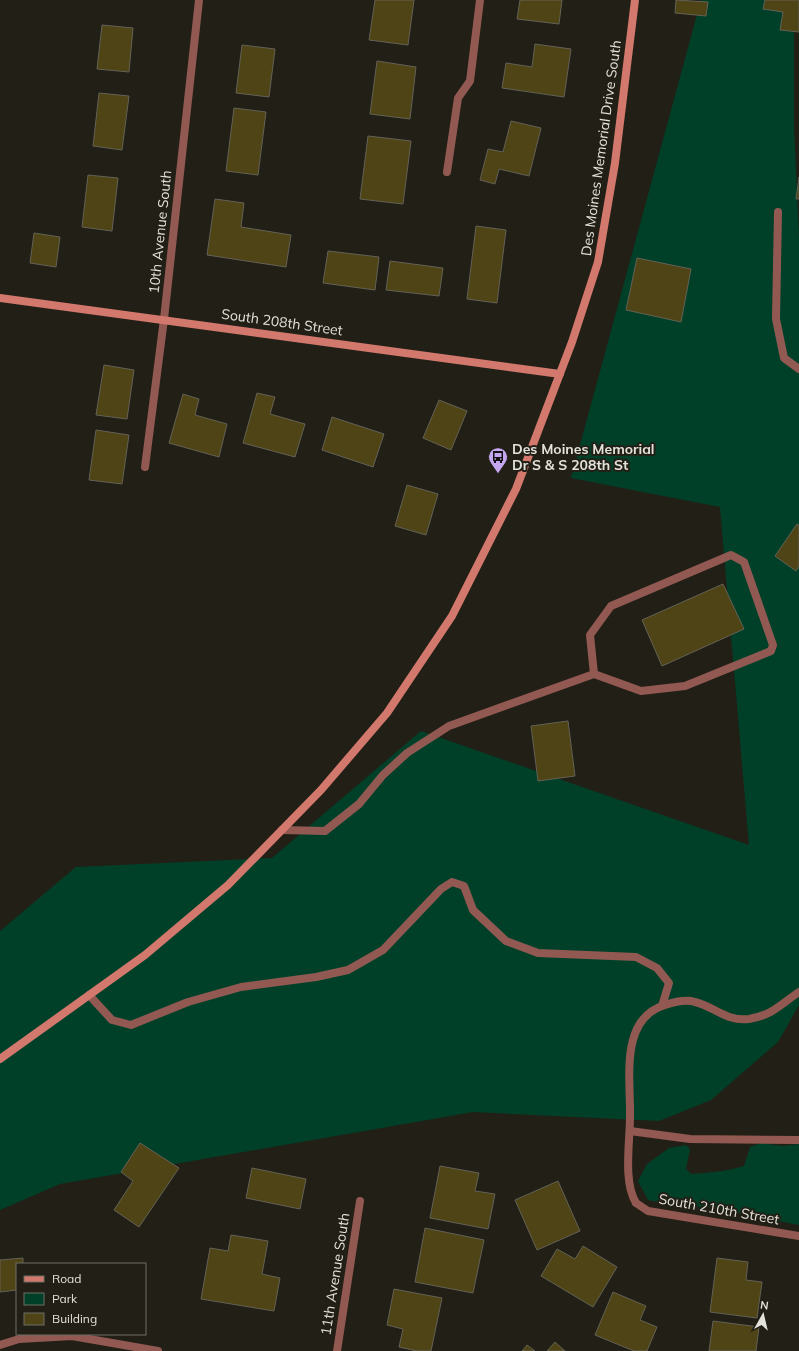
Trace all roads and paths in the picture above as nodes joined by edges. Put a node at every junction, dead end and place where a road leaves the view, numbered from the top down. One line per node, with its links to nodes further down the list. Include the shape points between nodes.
1 (199, 0): 7 (street, 10th Avenue South)
2 (480, 0): 4 (street, via 470,81 458,98)
3 (635, 0): 9 (main road, Des Moines Memorial Drive South, via 598,262)
4 (447, 172)
5 (778, 212): 8 (street, via 776,319 784,358)
6 (0, 298): 7 (main road, South 208th Street)
7 (164, 319): 9 (main road, South 208th Street); 10 (street, 10th Avenue South)
8 (799, 369)
9 (560, 374): 12 (main road, Des Moines Memorial Drive South, via 516,489 452,616 387,713 321,790)
10 (145, 467)
11 (594, 674): 11 (street, via 641,692 685,686 771,651 773,645 744,562 731,555 610,606 590,635); 12 (street, via 449,726 407,753 359,804 325,831)
12 (282, 830): 14 (main road, Des Moines Memorial Drive South, via 222,890 145,955)
13 (799, 992): 15 (street, via 775,1011 748,1019 722,1015 695,1002 675,1002)
14 (89, 995): 15 (street, via 112,1020 131,1025 188,1002 240,987 348,970 383,950 441,889 452,882 464,886 473,910 506,941 538,953 636,957 657,968 669,983); 16 (main road, Des Moines Memorial Drive South)
15 (662, 1006): 17 (street, via 647,1013 634,1036 628,1064)
16 (0, 1059)
17 (630, 1131): 18 (street, via 690,1139); 20 (street, South 210th Street, via 630,1187 636,1203 648,1210)
18 (799, 1140)
19 (360, 1201): 23 (street, 11th Avenue South)
20 (799, 1236)
21 (0, 1345): 22 (street, via 19,1339 72,1336)
22 (158, 1351)
23 (337, 1351)

